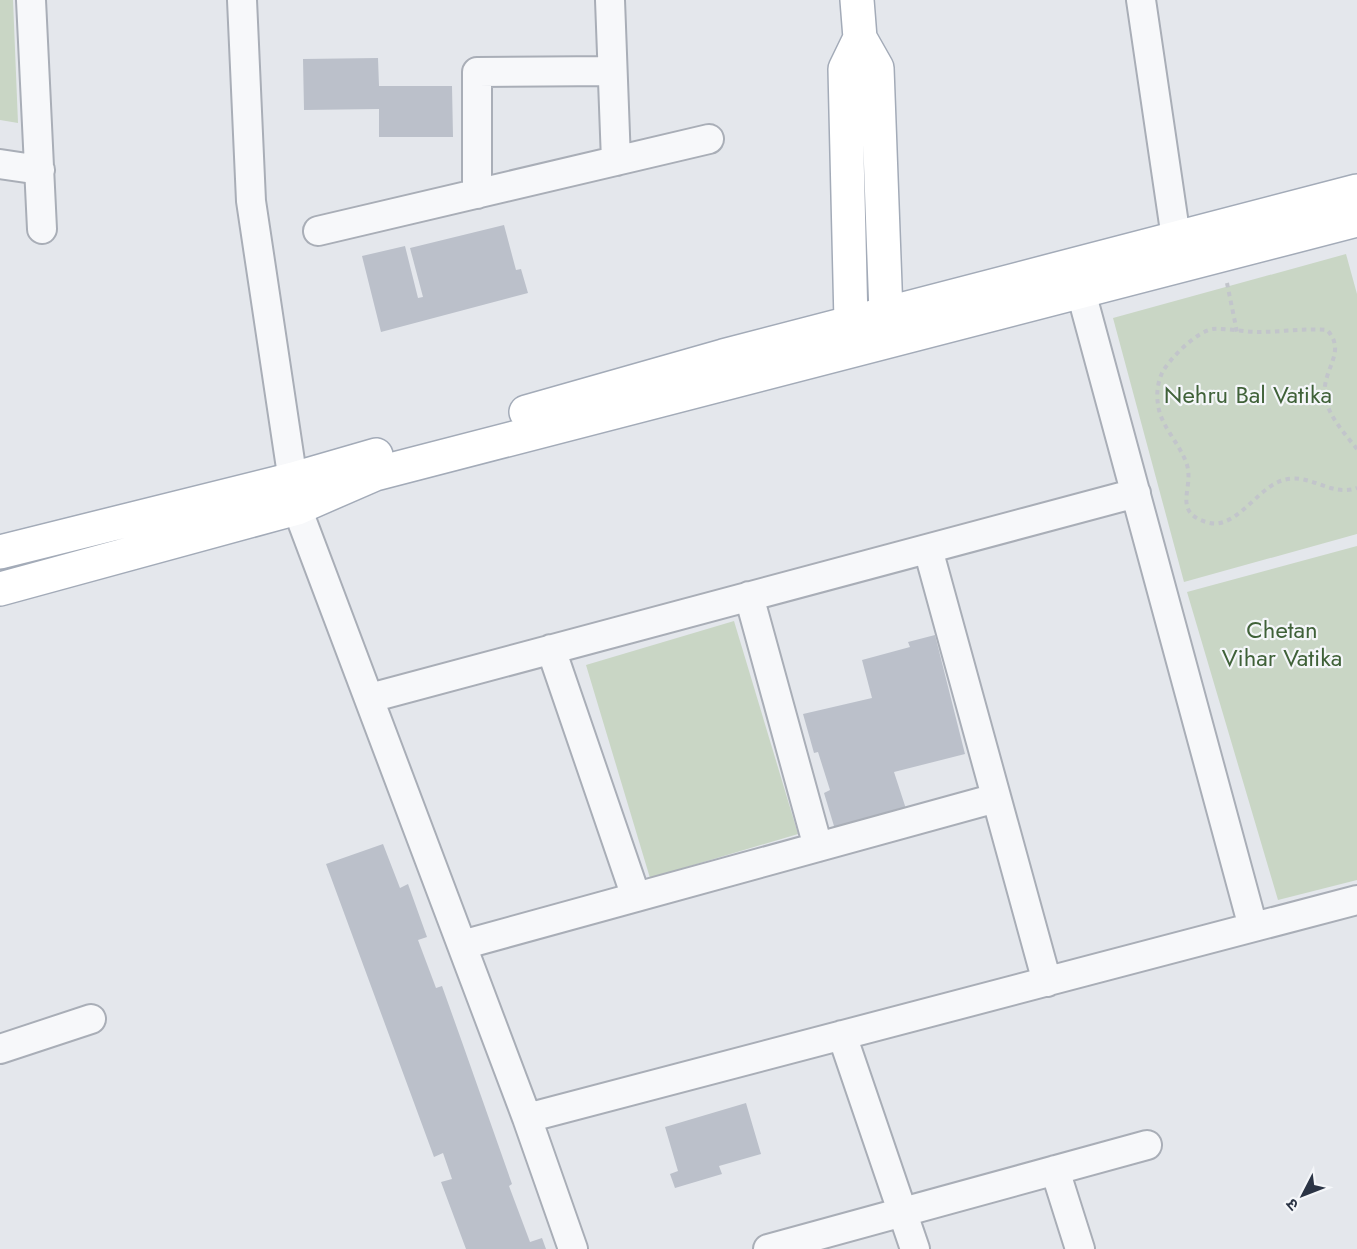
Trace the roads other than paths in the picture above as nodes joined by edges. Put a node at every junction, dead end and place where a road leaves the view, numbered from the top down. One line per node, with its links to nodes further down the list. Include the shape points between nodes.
1 (31, 0): 11 (street)
2 (242, 0): 20 (street, via 251,201)
3 (610, 0): 7 (street)
4 (857, 0): 6 (main road)
5 (1141, 0): 16 (street)
6 (860, 38): 18 (main road, via 877,68); 19 (main road, via 845,69)
7 (612, 70): 9 (street); 12 (street, via 477,72)
8 (708, 139): 9 (street)
9 (616, 161): 12 (street)
10 (0, 164): 11 (street)
11 (40, 170): 14 (street)
12 (477, 194): 15 (street)
13 (1356, 203): 16 (main road); 17 (main road)
14 (42, 229)
15 (318, 231)
16 (1176, 238): 18 (main road)
17 (1081, 292): 18 (main road); 21 (street)
18 (887, 327): 19 (main road)
19 (852, 336): 20 (main road, via 723,356)
20 (295, 493): 23 (main road); 24 (main road); 27 (street)
21 (1136, 493): 22 (street); 32 (street)
22 (928, 549): 25 (street); 28 (street)
23 (0, 552)
24 (0, 589)
25 (749, 596): 26 (street); 29 (street)
26 (551, 649): 27 (street); 30 (street)
27 (369, 698): 33 (street)
28 (996, 798): 29 (street); 34 (street)
29 (818, 847): 30 (street)
30 (636, 897): 33 (street)
31 (1357, 900): 32 (street)
32 (1252, 927): 34 (street)
33 (462, 945): 38 (street)
34 (1047, 981): 36 (street)
35 (91, 1019): 37 (street)
36 (842, 1035): 38 (street); 41 (street)
37 (0, 1049)
38 (526, 1118): 42 (street)
39 (1147, 1145): 40 (street)
40 (1054, 1170): 41 (street); 45 (street)
41 (903, 1212): 43 (street); 44 (street)
42 (573, 1249)
43 (768, 1249)
44 (915, 1249)
45 (1080, 1249)

